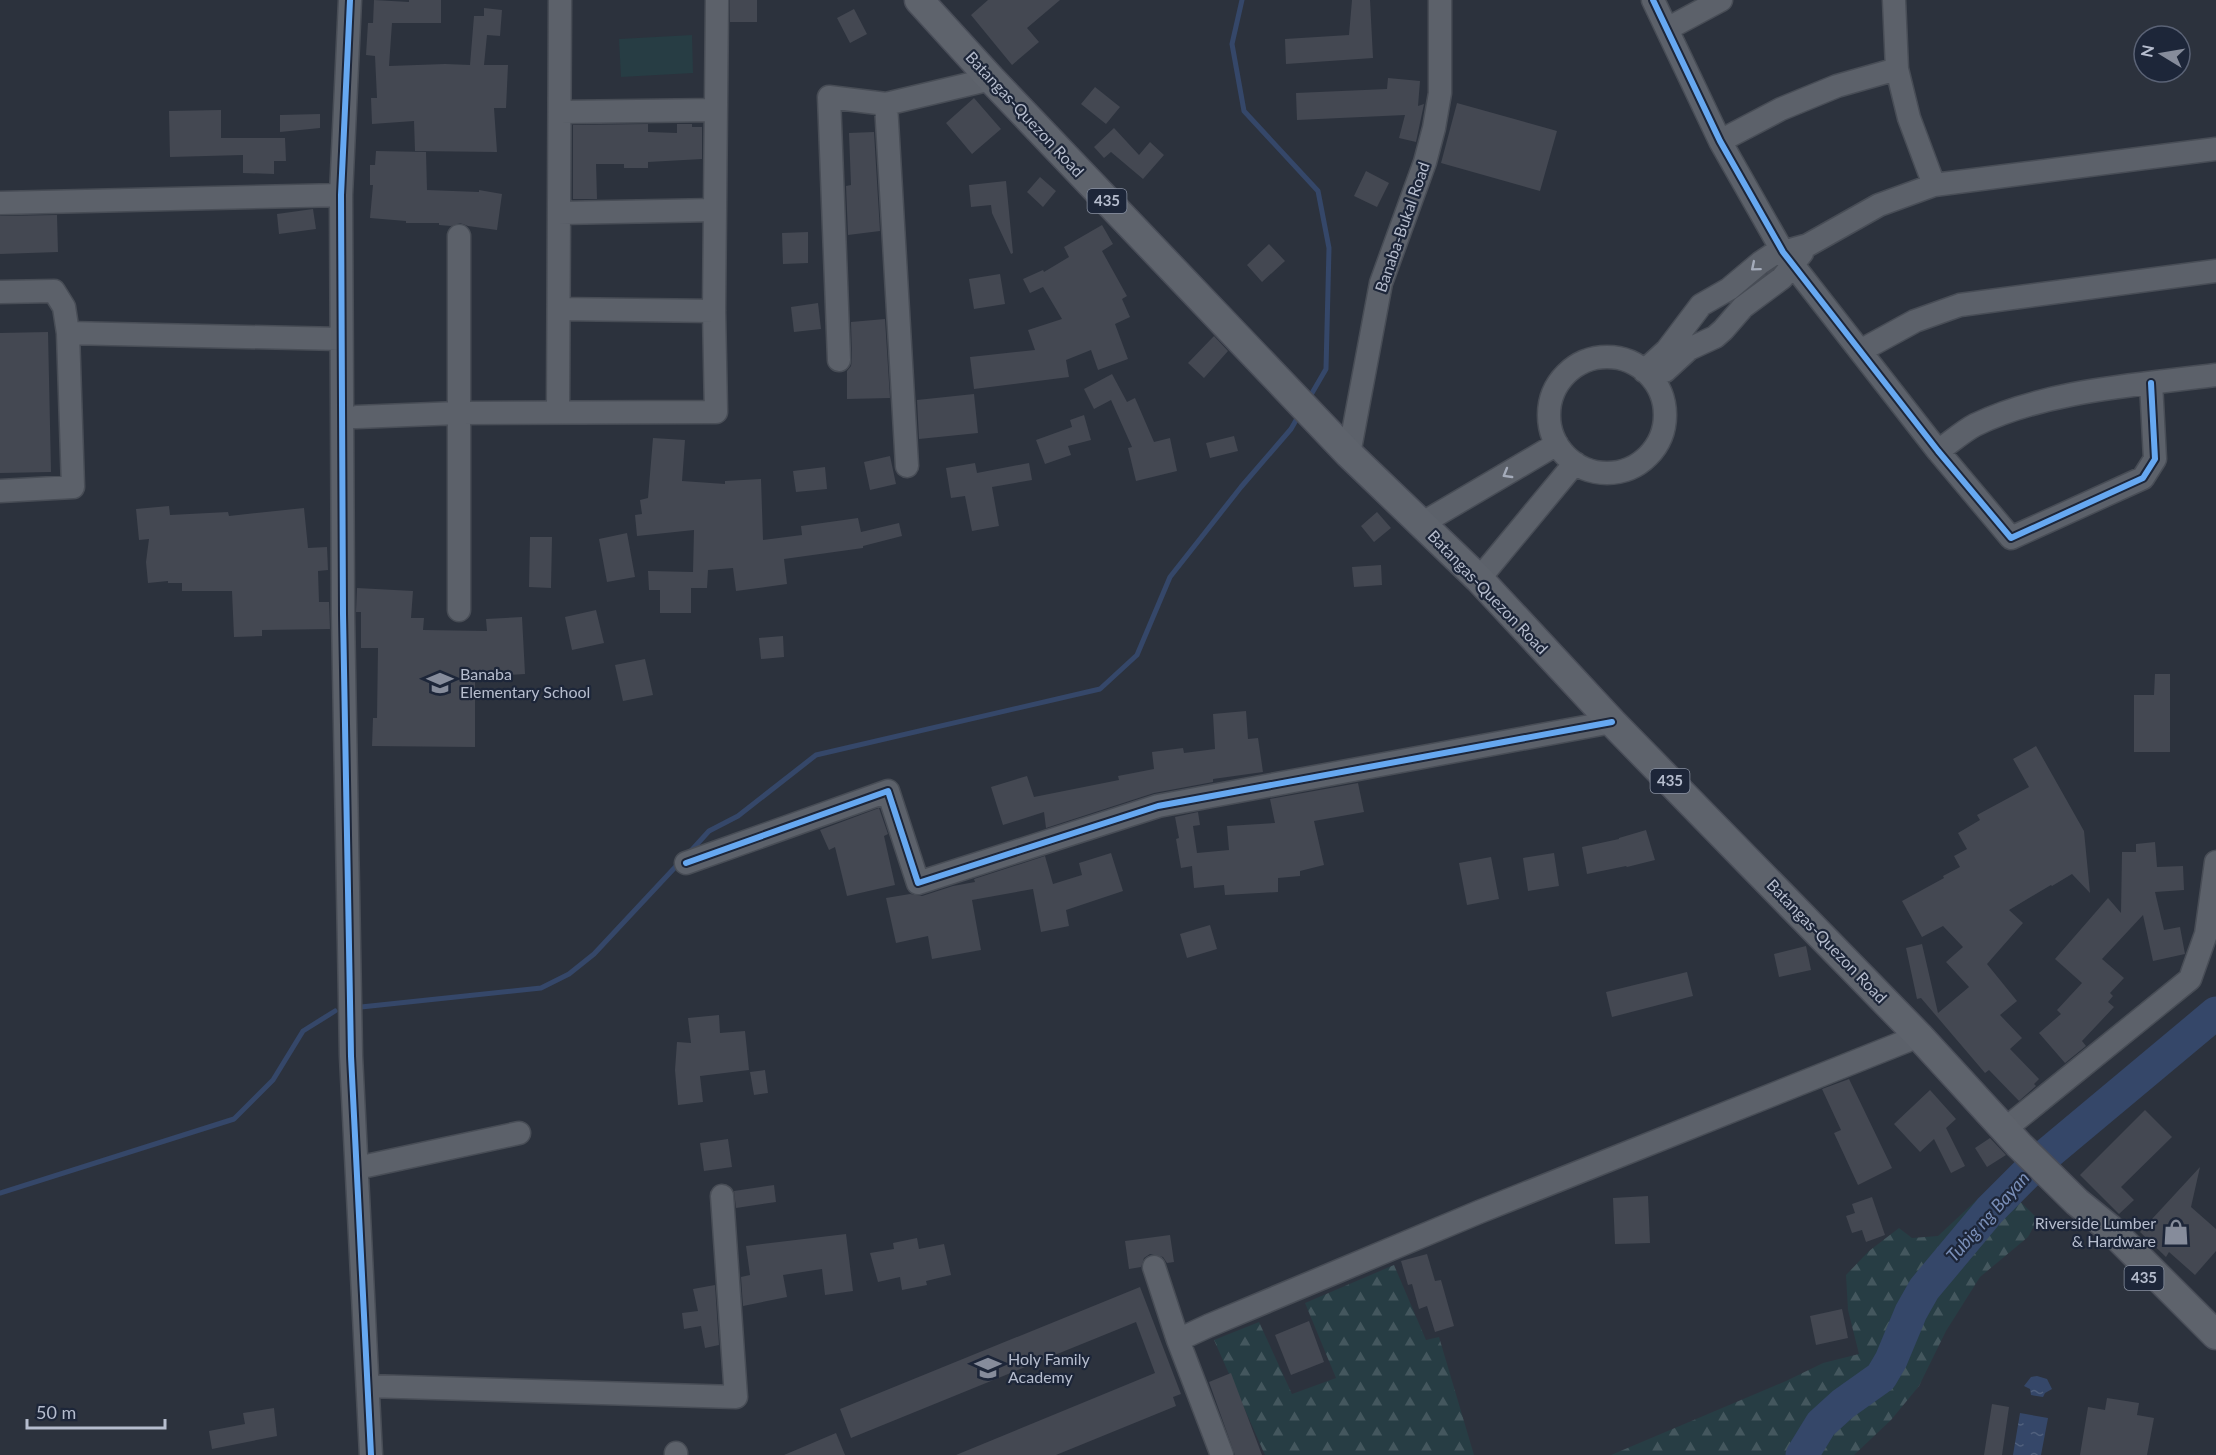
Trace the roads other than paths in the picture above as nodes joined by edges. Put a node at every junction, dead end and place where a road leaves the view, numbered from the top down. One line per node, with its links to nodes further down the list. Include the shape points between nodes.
1 (350, 0): 18 (street)
2 (560, 0): 14 (street)
3 (717, 0): 13 (street)
4 (918, 0): 11 (main road, Batangas-Quezon Road / 435)
5 (1440, 0): 42 (street, Banaba-Bukal Road, via 1440,93 1434,128 1381,283)
6 (1653, 0): 9 (street)
7 (1721, 0): 9 (street)
8 (1894, 0): 10 (street)
9 (1666, 29): 15 (street)
10 (1897, 69): 15 (street, via 1837,86 1790,105); 17 (street, via 1909,118)
11 (991, 79): 12 (street); 42 (main road, Batangas-Quezon Road / 435)
12 (886, 104): 33 (street, via 829,97); 44 (street)
13 (715, 110): 14 (street); 20 (street)
14 (560, 112): 21 (street)
15 (1720, 141): 23 (street)
16 (2216, 149): 17 (street)
17 (1934, 185): 23 (street, via 1879,205)
18 (341, 195): 19 (street); 31 (street)
19 (0, 203)
20 (715, 210): 21 (street); 29 (street)
21 (560, 213): 28 (street)
22 (459, 236): 38 (street)
23 (1788, 258): 25 (street, one-way to 25, via 1772,255); 27 (street, via 1776,283); 32 (street)
24 (2216, 271): 32 (street, via 1960,305 1915,321)
25 (1729, 289): 27 (street); 35 (street, via 1701,305)
26 (0, 292): 30 (street, via 54,291 64,307)
27 (1743, 307): 35 (street, via 1715,337)
28 (559, 309): 29 (street); 37 (street)
29 (714, 311): 37 (street, via 716,412)
30 (68, 333): 31 (street); 45 (street, via 73,487)
31 (341, 339): 55 (street, via 351,1056)
32 (1860, 351): 41 (street)
33 (839, 360)
34 (2216, 375): 36 (street)
35 (1649, 376): 40 (street, via 1635,364 1619,358 1602,357 1571,369 1552,396 1549,412); 43 (street, via 1664,407 1664,426 1645,459 1629,469 1610,473 1592,471)
36 (2151, 383): 41 (street, via 2081,393 2018,409 1974,426); 41 (street, via 2155,459 2143,478 2011,538)
37 (558, 412): 38 (street)
38 (459, 413): 39 (street); 48 (street)
39 (357, 417)
40 (1557, 444): 43 (street); 46 (street, one-way to 46)
41 (1938, 452)
42 (1349, 454): 46 (main road, Batangas-Quezon Road / 435)
43 (1575, 463): 47 (street)
44 (907, 466)
45 (0, 490)
46 (1421, 524): 47 (main road, Batangas-Quezon Road / 435)
47 (1479, 579): 49 (main road, Batangas-Quezon Road / 435)
48 (459, 610)
49 (1612, 722): 51 (street, via 1158,806 918,883 888,791); 52 (main road, Batangas-Quezon Road / 435)
50 (2216, 862): 54 (street, via 2206,934 2190,979)
51 (686, 863)
52 (1919, 1036): 54 (main road, Batangas-Quezon Road / 435); 60 (street, via 1479,1212)
53 (519, 1133): 55 (street)
54 (2012, 1137): 56 (main road, Batangas-Quezon Road / 435)
55 (357, 1168): 62 (street)
56 (2068, 1193): 59 (main road, 435, via 2109,1228); 61 (main road, 435, via 2102,1237)
57 (722, 1196): 62 (street, via 736,1397)
58 (1154, 1267): 60 (street)
59 (2216, 1335)
60 (1178, 1340): 64 (street)
61 (2216, 1349)
62 (368, 1386): 63 (street)
63 (371, 1455)
64 (1222, 1455)

